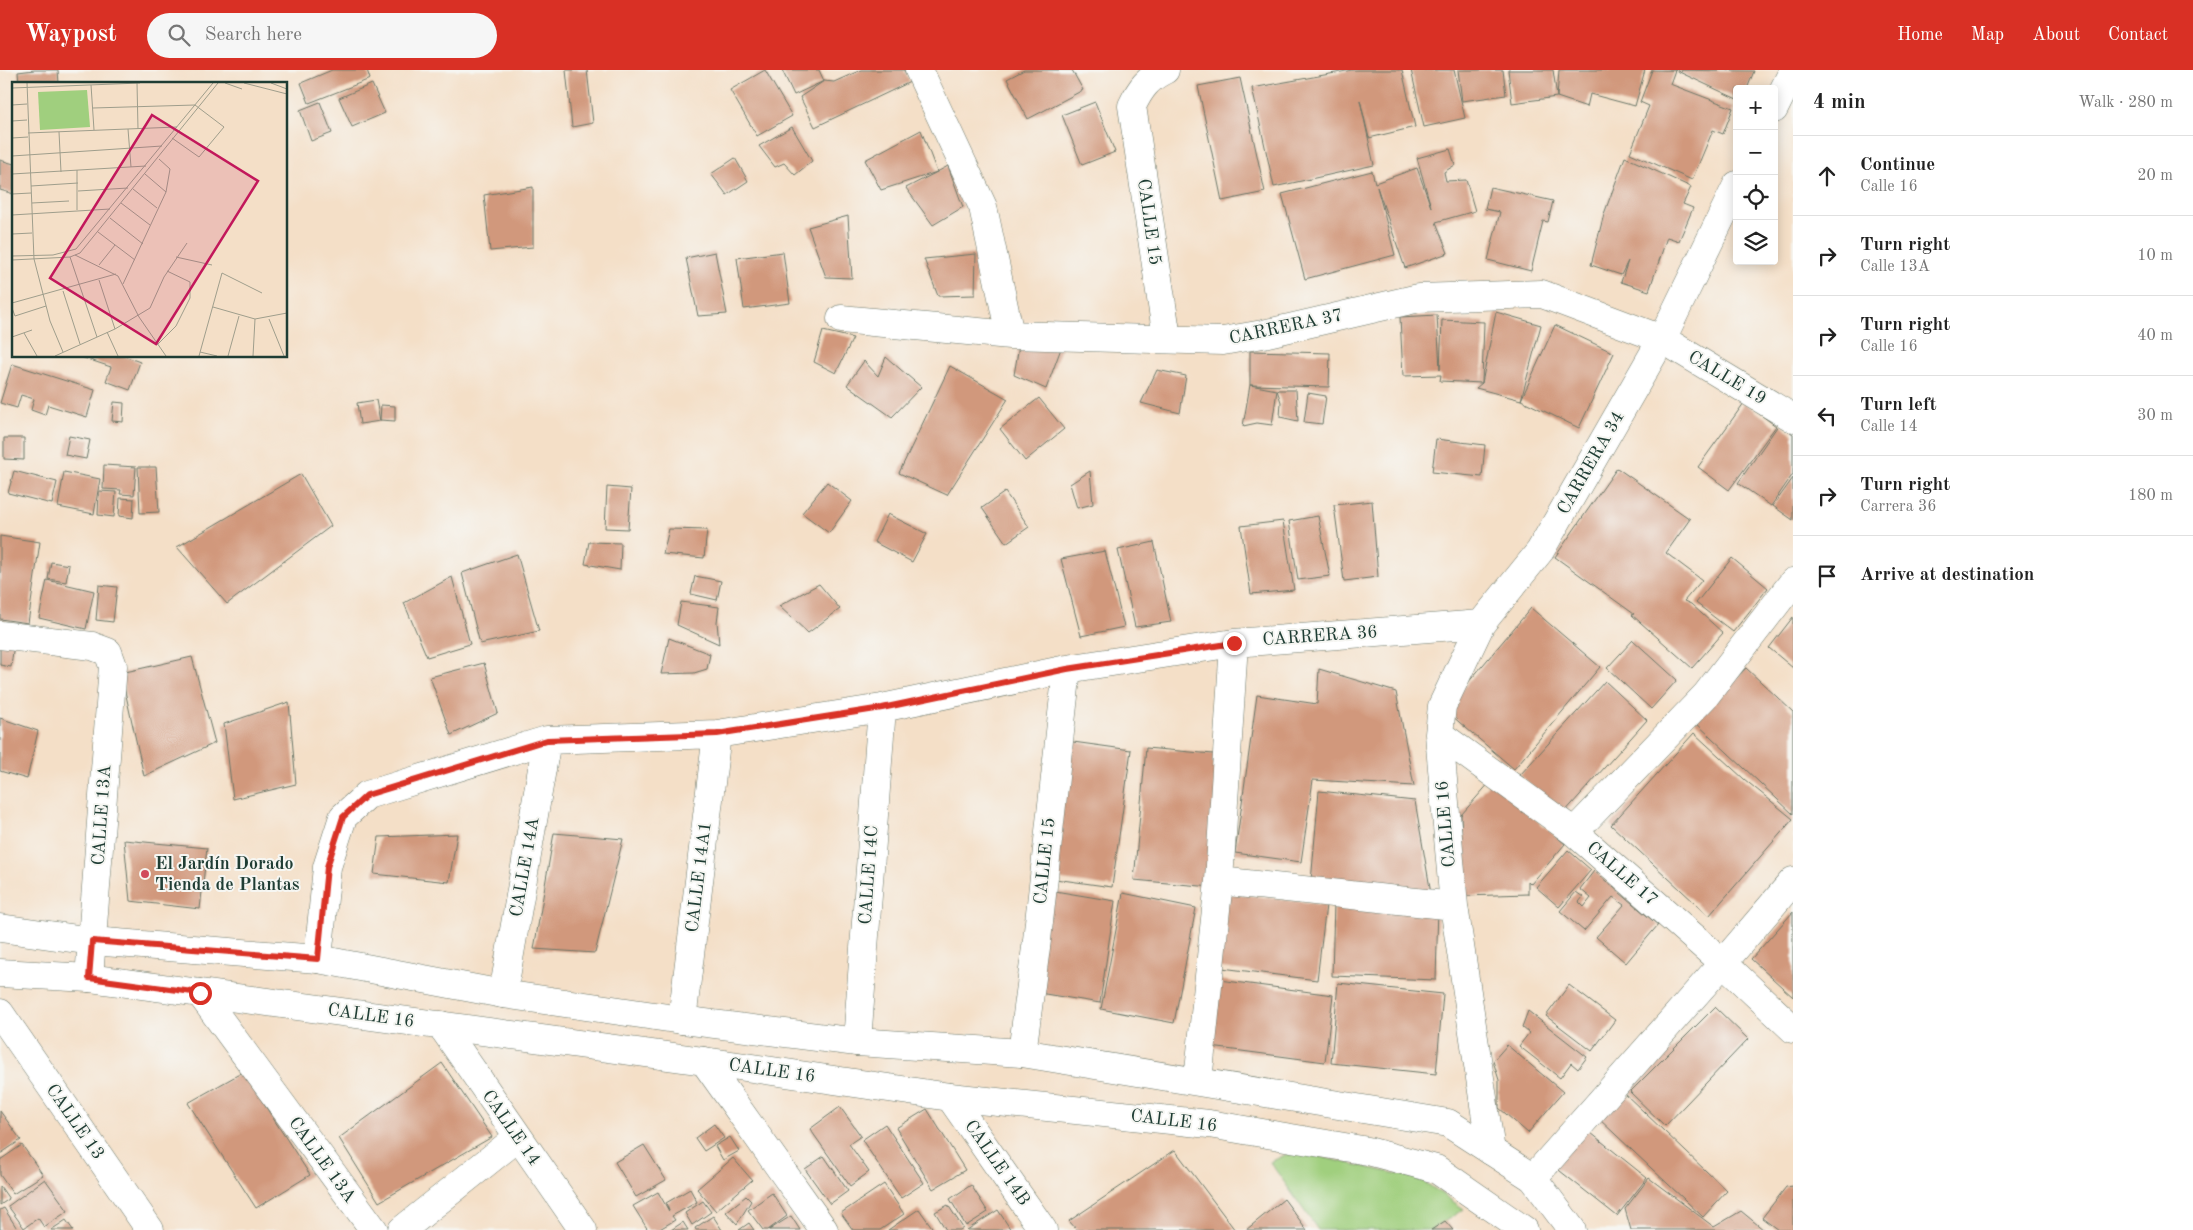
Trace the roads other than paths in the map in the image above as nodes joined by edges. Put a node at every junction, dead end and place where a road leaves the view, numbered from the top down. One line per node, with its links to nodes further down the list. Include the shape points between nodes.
1 (919, 70): 7 (street, via 983,207)
2 (1165, 70): 8 (street, CALLE 15, via 1154,75 1140,89 1132,106)
3 (1793, 71): 4 (street)
4 (1778, 101)
5 (1733, 193): 9 (street, CARRERA 34)
6 (841, 319): 7 (street, CARRERA 37)
7 (1010, 335): 8 (street, CARRERA 37)
8 (1166, 338): 9 (street, CARRERA 37, via 1223,341 1419,298 1542,294)
9 (1662, 339): 10 (street, CALLE 19); 12 (street, CARRERA 34, via 1540,550)
10 (1793, 418)
11 (1793, 582): 20 (street, via 1706,695)
12 (1481, 624): 14 (street, CARRERA 36); 18 (street, CARRERA 34, via 1442,706)
13 (0, 635): 25 (street, CALLE 13A, via 92,646 108,652 113,666)
14 (1234, 643): 15 (street, CARRERA 36); 21 (street)
15 (1067, 669): 16 (street, CARRERA 36); 37 (street, CALLE 15, via 1038,940)
16 (882, 708): 17 (street, CARRERA 36); 36 (street, CALLE 14C)
17 (717, 734): 19 (street, CARRERA 36); 33 (street, CALLE 14A1)
18 (1439, 734): 20 (street, CALLE 17); 23 (street, CALLE 16)
19 (547, 740): 26 (street, CARRERA 36, via 367,795 343,817 327,867); 31 (street, CALLE 14A)
20 (1574, 832): 27 (street, CALLE 17)
21 (1219, 881): 23 (street); 39 (street)
22 (1793, 881): 27 (street)
23 (1454, 906): 42 (street, CALLE 16)
24 (0, 928): 25 (street)
25 (92, 941): 26 (street); 29 (street, CALLE 13A)
26 (318, 959): 31 (street)
27 (1723, 963): 35 (street, CALLE 17); 43 (street)
28 (0, 973): 29 (street, CALLE 16)
29 (89, 978): 30 (street, CALLE 16)
30 (200, 993): 34 (street, CALLE 16); 45 (street, CALLE 13A)
31 (502, 994): 33 (street)
32 (0, 1013): 44 (street, CALLE 13)
33 (682, 1020): 36 (street)
34 (441, 1025): 38 (street, CALLE 16); 41 (street, CALLE 14)
35 (1793, 1029)
36 (857, 1042): 37 (street)
37 (1022, 1053): 39 (street)
38 (704, 1061): 40 (street, CALLE 16); 48 (street)
39 (1198, 1081): 42 (street, via 1448,1123)
40 (950, 1097): 49 (street, CALLE 14B); 50 (street, CALLE 16, via 1210,1124 1368,1151 1436,1169)
41 (518, 1138): 46 (street); 47 (street, CALLE 14)
42 (1491, 1151): 43 (street)
43 (1533, 1178): 51 (street)
44 (150, 1230)
45 (374, 1230)
46 (402, 1230)
47 (582, 1230)
48 (824, 1230)
49 (1043, 1230)
50 (1524, 1230)
51 (1572, 1230)

